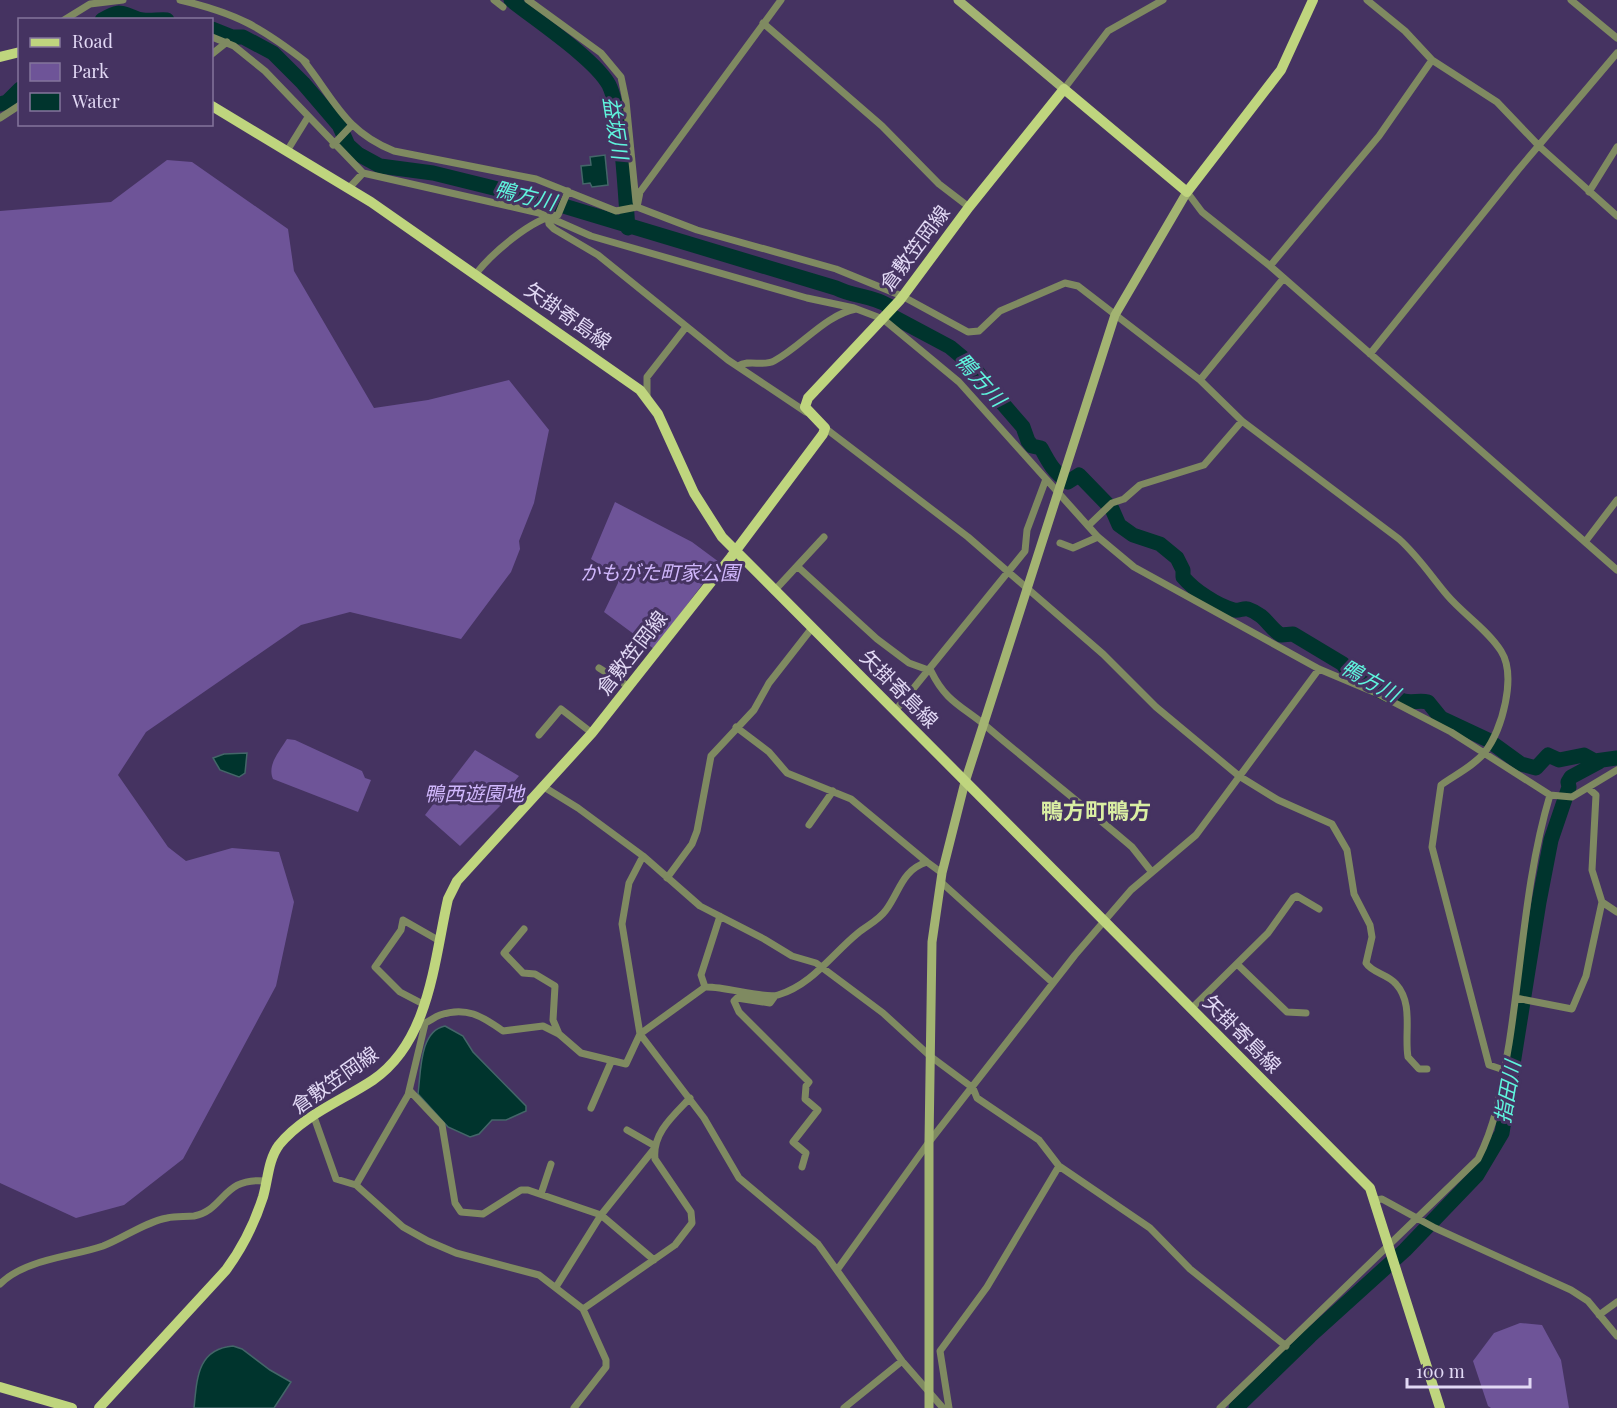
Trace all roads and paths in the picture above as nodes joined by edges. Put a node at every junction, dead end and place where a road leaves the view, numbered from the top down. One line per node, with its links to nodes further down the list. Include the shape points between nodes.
1 (123, 0): 12 (street, via 90,4)
2 (180, 0): 27 (street, via 222,10 281,42 306,62 303,60)
3 (494, 0): 11 (street)
4 (528, 0): 37 (street, via 601,53 621,77)
5 (781, 0): 13 (street)
6 (958, 0): 22 (street)
7 (1313, 0): 34 (main road, via 1281,70)
8 (1367, 0): 21 (street)
9 (1571, 0): 15 (street)
10 (1159, 1): 22 (street, via 1108,32)
11 (503, 7)
12 (67, 18)
13 (763, 23): 37 (street, via 640,192); 38 (street)
14 (213, 37): 16 (street)
15 (1617, 38)
16 (227, 42): 18 (street); 25 (street, via 265,71)
17 (18, 52): 20 (main road)
18 (213, 53)
19 (1617, 53): 29 (street)
20 (0, 57)
21 (1432, 60): 29 (street, via 1497,102); 41 (street, via 1379,136)
22 (1065, 89): 34 (main road); 38 (main road, 倉敷笠岡線)
23 (18, 106): 26 (street)
24 (213, 107): 31 (main road, 矢掛寄島線)
25 (308, 117): 28 (street); 31 (street)
26 (0, 118)
27 (350, 127): 28 (street); 36 (street, via 394,151 536,179)
28 (333, 145): 32 (street)
29 (1540, 147): 35 (street); 49 (street)
30 (1617, 147): 35 (street)
31 (287, 152): 33 (main road, 矢掛寄島線)
32 (363, 173): 33 (street); 39 (street)
33 (349, 188): 42 (main road, 矢掛寄島線)
34 (1187, 192): 41 (street, via 1202,212); 46 (street)
35 (1589, 192): 40 (street)
36 (567, 193): 37 (street, via 616,211); 39 (street, via 558,215)
37 (637, 207): 44 (street, via 697,230 836,269)
38 (969, 207): 44 (main road, 倉敷笠岡線)
39 (549, 216): 42 (street, via 501,248); 45 (street, via 591,236); 48 (street, via 554,229 620,271)
40 (1617, 216)
41 (1269, 266): 43 (street)
42 (475, 275): 52 (main road, 矢掛寄島線, via 617,372)
43 (1284, 279): 49 (street); 51 (street)
44 (901, 298): 46 (street, via 968,332 980,331 1000,311 1065,284 1078,286); 47 (main road, 倉敷笠岡線)
45 (857, 309): 47 (street); 50 (street, via 840,315 770,363)
46 (1115, 315): 51 (street); 57 (street)
47 (883, 319): 53 (main road, 倉敷笠岡線, via 808,398); 56 (street, via 958,382)
48 (686, 327): 50 (street); 52 (street, via 647,377)
49 (1370, 354): 62 (street)
50 (738, 366): 53 (street)
51 (1200, 380): 54 (street)
52 (647, 397): 64 (main road, 矢掛寄島線, via 704,512)
53 (807, 412): 55 (main road)
54 (1242, 421): 59 (street, via 1204,465 1140,485 1124,499 1112,503); 80 (street, via 1400,539 1418,556 1447,596 1501,651 1508,688 1500,724)
55 (825, 428): 64 (main road, 倉敷笠岡線); 67 (street, via 936,510)
56 (1046, 479): 57 (street); 67 (street, via 1027,530 1025,551)
57 (1058, 491): 59 (street); 68 (street)
58 (1617, 500): 62 (street)
59 (1089, 525): 61 (street)
60 (824, 537): 65 (street)
61 (1098, 537): 63 (street, via 1073,548); 73 (street, via 1134,567)
62 (1585, 542): 66 (street)
63 (1060, 543)
64 (734, 550): 69 (main road, 矢掛寄島線); 74 (main road, 倉敷笠岡線)
65 (797, 566): 69 (street); 72 (street, via 877,639 909,663)
66 (1617, 570)
67 (1007, 573): 68 (street); 72 (street)
68 (1027, 590): 76 (street); 82 (street)
69 (774, 591): 70 (main road, 矢掛寄島線)
70 (812, 628): 75 (main road, 矢掛寄島線); 77 (street, via 769,683 754,710)
71 (599, 668): 74 (street)
72 (928, 669): 75 (street); 76 (street, via 949,700)
73 (1319, 669): 80 (street, via 1376,693); 82 (street)
74 (628, 686): 78 (main road, 倉敷笠岡線)
75 (895, 711): 83 (main road, 矢掛寄島線)
76 (983, 724): 83 (street); 91 (street, via 1132,848)
77 (736, 727): 86 (street, via 787,773); 93 (street, via 711,756 697,831)
78 (592, 733): 79 (street, via 561,709); 84 (main road, 倉敷笠岡線)
79 (539, 735)
80 (1487, 750): 87 (street); 116 (street, via 1442,785 1432,847 1489,1065)
81 (1617, 770): 85 (street)
82 (1239, 776): 91 (street, via 1196,835); 115 (street, via 1278,800 1332,824 1347,850 1354,894 1370,925 1372,937 1366,963 1387,976 1403,994 1409,1022 1408,1057 1419,1069)
83 (965, 782): 92 (street); 98 (main road, 矢掛寄島線)
84 (544, 787): 89 (street); 100 (main road, 倉敷笠岡線, via 457,881 448,899)
85 (1588, 788): 87 (street, via 1572,797); 94 (street, via 1596,795 1592,870)
86 (833, 791): 88 (street); 90 (street, via 851,799)
87 (1553, 795): 106 (street, via 1528,900)
88 (809, 825)
89 (643, 856): 93 (street); 112 (street, via 629,883 622,924)
90 (927, 862): 92 (street); 102 (street, via 913,868 878,919 858,932)
91 (1151, 872): 98 (street)
92 (942, 877): 103 (street); 113 (street, via 932,942)
93 (667, 878): 97 (street, via 700,906)
94 (1602, 902): 96 (street); 106 (street, via 1586,976 1572,1009)
95 (1319, 909): 101 (street, via 1302,898 1293,898 1268,933)
96 (1617, 912)
97 (720, 916): 102 (street); 104 (street, via 700,975)
98 (1104, 920): 103 (street); 108 (main road, 矢掛寄島線)
99 (524, 929): 111 (street, via 504,953 523,973 535,974 555,986 554,1020)
100 (438, 940): 107 (main road, 倉敷笠岡線); 107 (street, via 403,920 401,930 375,967 400,992)
101 (1237, 964): 108 (street); 109 (street, via 1287,1012)
102 (822, 968): 105 (street); 113 (street, via 883,1013)
103 (1053, 983): 117 (street)
104 (705, 987): 105 (street); 112 (street)
105 (775, 996): 127 (street, via 770,1003 736,998 734,1001 739,1012 809,1082 805,1099 818,1110 793,1142 806,1153)
106 (1516, 998): 116 (street)
107 (423, 1005): 110 (main road, 倉敷笠岡線)
108 (1191, 1009): 131 (main road, 矢掛寄島線, via 1370,1188)
109 (1306, 1013)
110 (422, 1024): 111 (street, via 437,1016 463,1011 483,1017 503,1031 534,1025); 118 (street); 121 (main road, 倉敷笠岡線, via 390,1067)
111 (559, 1034): 114 (street, via 581,1053)
112 (640, 1034): 114 (street, via 626,1064); 119 (street)
113 (930, 1056): 117 (street); 123 (street)
114 (611, 1062): 120 (street)
115 (1426, 1069)
116 (1504, 1070): 133 (street, via 1496,1115 1478,1159)
117 (973, 1088): 123 (street); 126 (street, via 978,1098 1039,1140)
118 (410, 1091): 129 (street); 130 (street, via 442,1125 455,1203 461,1212 483,1214 521,1190)
119 (690, 1098): 124 (street, via 660,1133); 136 (street, via 739,1178 818,1245)
120 (591, 1108)
121 (314, 1117): 128 (main road, 倉敷笠岡線, via 279,1146); 129 (street, via 336,1179)
122 (627, 1130): 124 (street)
123 (928, 1142): 136 (street); 146 (street)
124 (654, 1147): 132 (street); 135 (street, via 655,1159 691,1212 692,1223 675,1245)
125 (551, 1164): 130 (street)
126 (1059, 1166): 143 (street, via 1150,1228 1190,1269); 153 (street, via 987,1287 940,1352)
127 (802, 1167)
128 (265, 1181): 137 (street, via 242,1181 226,1191 207,1212 165,1218 104,1246 12,1274); 148 (main road, 倉敷笠岡線, via 243,1248)
129 (356, 1185): 138 (street, via 403,1227 428,1241 456,1254 527,1271)
130 (541, 1194): 132 (street)
131 (1376, 1200): 133 (street, via 1382,1199); 134 (main road, 矢掛寄島線)
132 (601, 1215): 135 (street); 138 (street)
133 (1418, 1219): 134 (street); 141 (street, via 1571,1290 1588,1301)
134 (1390, 1245): 143 (street); 155 (main road, 矢掛寄島線)
135 (654, 1260): 140 (street)
136 (837, 1270): 144 (street)
137 (0, 1284)
138 (556, 1287): 140 (street)
139 (1617, 1302): 141 (street)
140 (583, 1309): 149 (street, via 606,1366)
141 (1599, 1316): 142 (street)
142 (1617, 1336)
143 (1286, 1346): 154 (street)
144 (902, 1361): 146 (street); 150 (street)
145 (0, 1387): 147 (main road)
146 (929, 1394): 151 (street); 152 (street)
147 (72, 1408)
148 (102, 1408)
149 (574, 1408)
150 (844, 1408)
151 (929, 1408)
152 (943, 1408)
153 (949, 1408)
154 (1220, 1408)
155 (1440, 1408)

